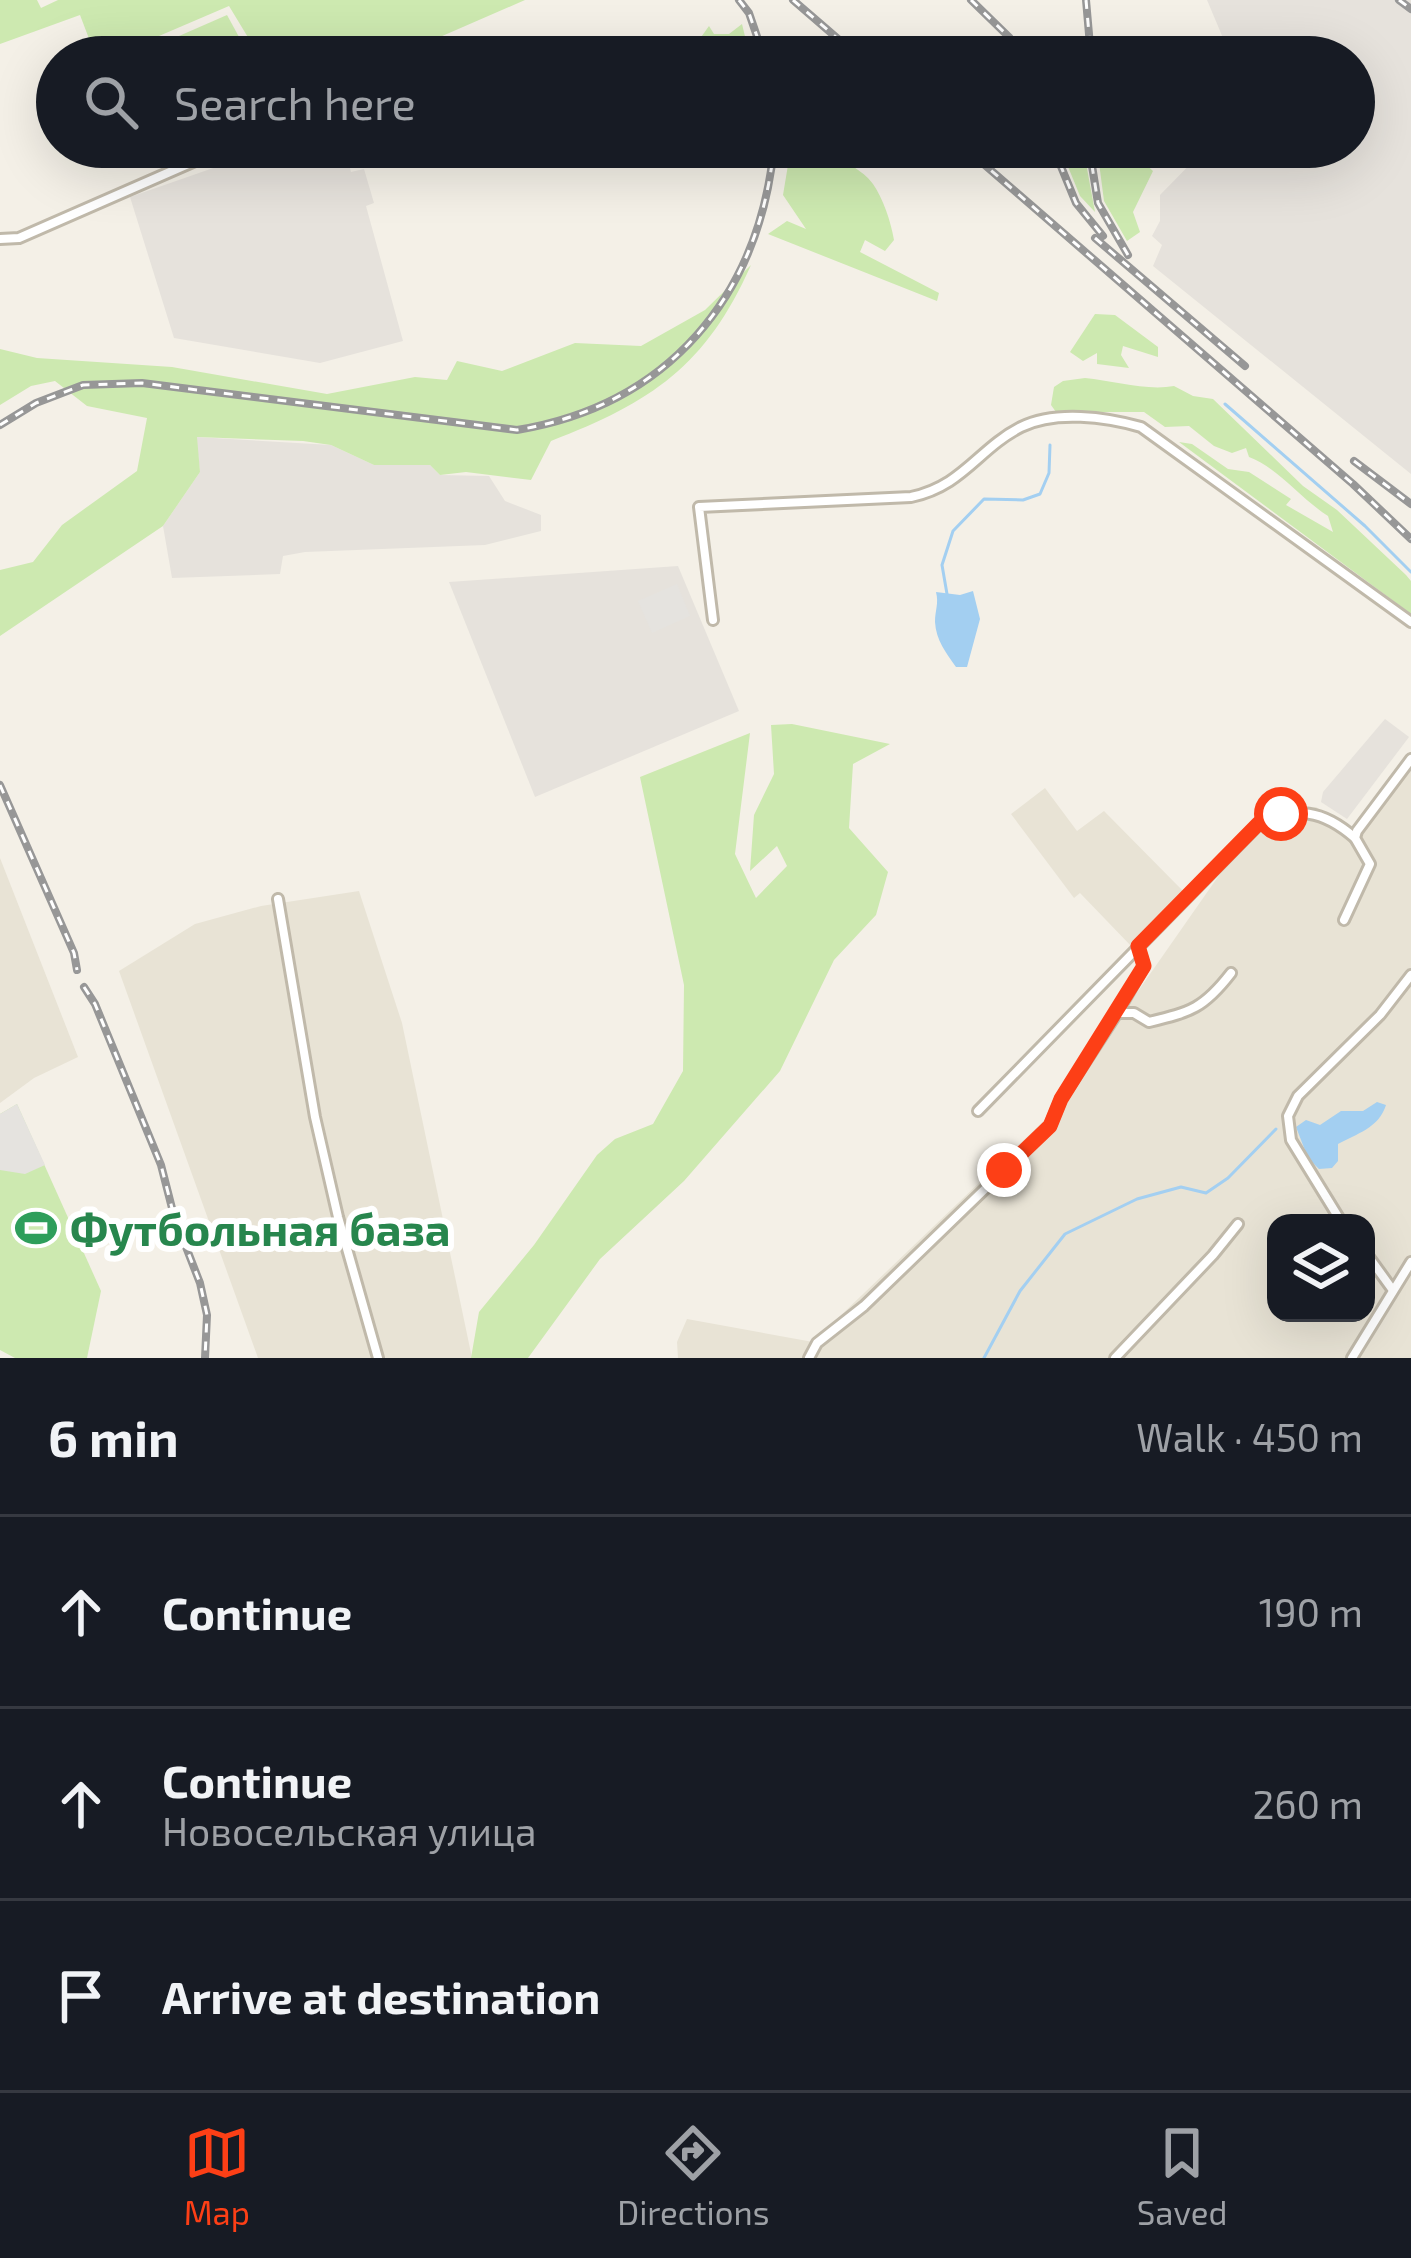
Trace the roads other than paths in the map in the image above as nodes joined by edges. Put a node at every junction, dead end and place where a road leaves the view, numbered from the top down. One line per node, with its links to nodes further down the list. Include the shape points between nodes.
1 (179, 168): 2 (street, via 19,238)
2 (0, 239)
3 (713, 620): 4 (street, via 700,507 934,492 1023,426 1108,418 1141,427)
4 (1411, 622)
5 (1411, 760): 6 (street)
6 (1355, 838): 8 (street, via 1370,863); 9 (street, via 1317,813 1258,824)
7 (278, 899): 19 (street, via 315,1117)
8 (1344, 920)
9 (1138, 946): 12 (street, via 1144,966); 13 (street)
10 (1232, 973): 12 (street, via 1191,1012 1149,1022)
11 (1411, 975): 14 (street, via 1288,1116 1292,1140)
12 (1117, 1013): 20 (street, via 1050,1126)
13 (978, 1112)
14 (1337, 1214)
15 (1238, 1224): 21 (street)
16 (1411, 1262): 18 (street)
17 (1375, 1265): 18 (street)
18 (1392, 1289): 22 (street)
19 (378, 1358)
20 (809, 1358)
21 (1114, 1358)
22 (1352, 1358)

